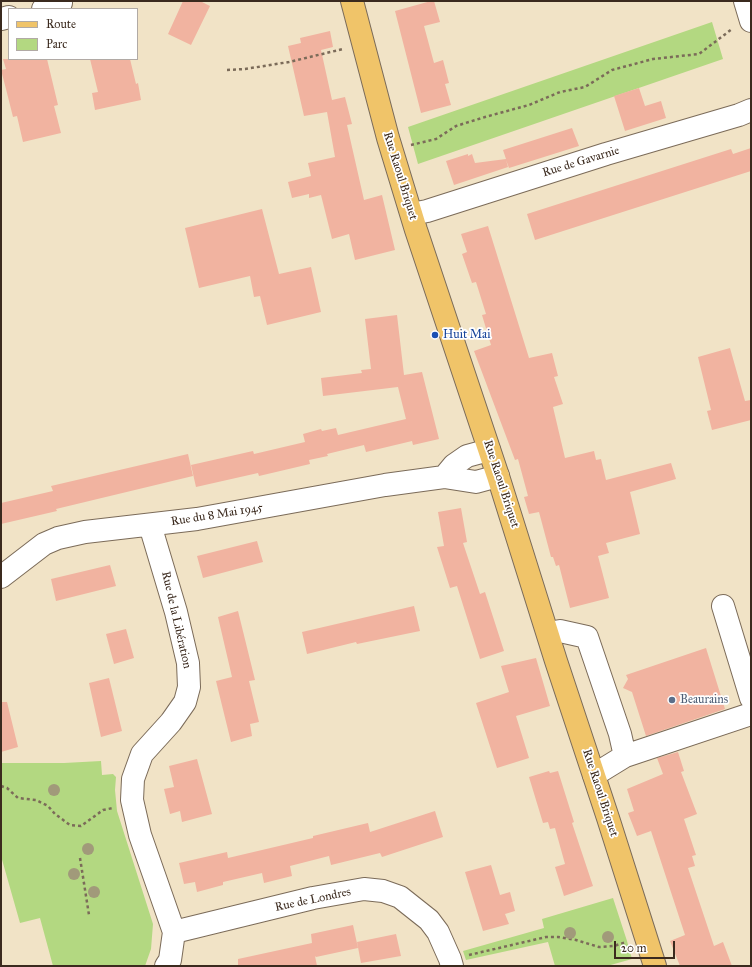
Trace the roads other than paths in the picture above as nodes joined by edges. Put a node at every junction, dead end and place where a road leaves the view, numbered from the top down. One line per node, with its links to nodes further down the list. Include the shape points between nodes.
1 (352, 1): 5 (main road, Rue Raoul Briquet, via 392,151)
2 (745, 1): 3 (street)
3 (751, 20)
4 (751, 110): 5 (street, Rue de Gavarnie)
5 (412, 214): 6 (main road, Rue Raoul Briquet)
6 (489, 450): 7 (main road, Rue Raoul Briquet); 8 (street, via 467,456 454,465)
7 (498, 476): 8 (street, Rue du 8 Mai 1945, via 476,482); 12 (main road, Rue Raoul Briquet)
8 (444, 477): 9 (street, Rue du 8 Mai 1945)
9 (150, 525): 10 (street, Rue du 8 Mai 1945, via 85,532 58,538 44,544); 17 (street, Rue de la Libération, via 176,612 188,663 189,687 185,702 171,722 142,754 133,779 132,800 140,835)
10 (1, 577)
11 (723, 606): 13 (street)
12 (548, 633): 15 (street, via 560,631 587,637); 16 (main road, Rue Raoul Briquet)
13 (751, 698)
14 (751, 714): 15 (street)
15 (625, 756): 16 (street)
16 (594, 775): 20 (main road, Rue Raoul Briquet)
17 (174, 932): 18 (street, Rue de Londres, via 313,898 364,889 383,891 400,897 429,920 438,932); 19 (street, via 170,960)
18 (451, 962)
19 (166, 966)
20 (655, 966)

